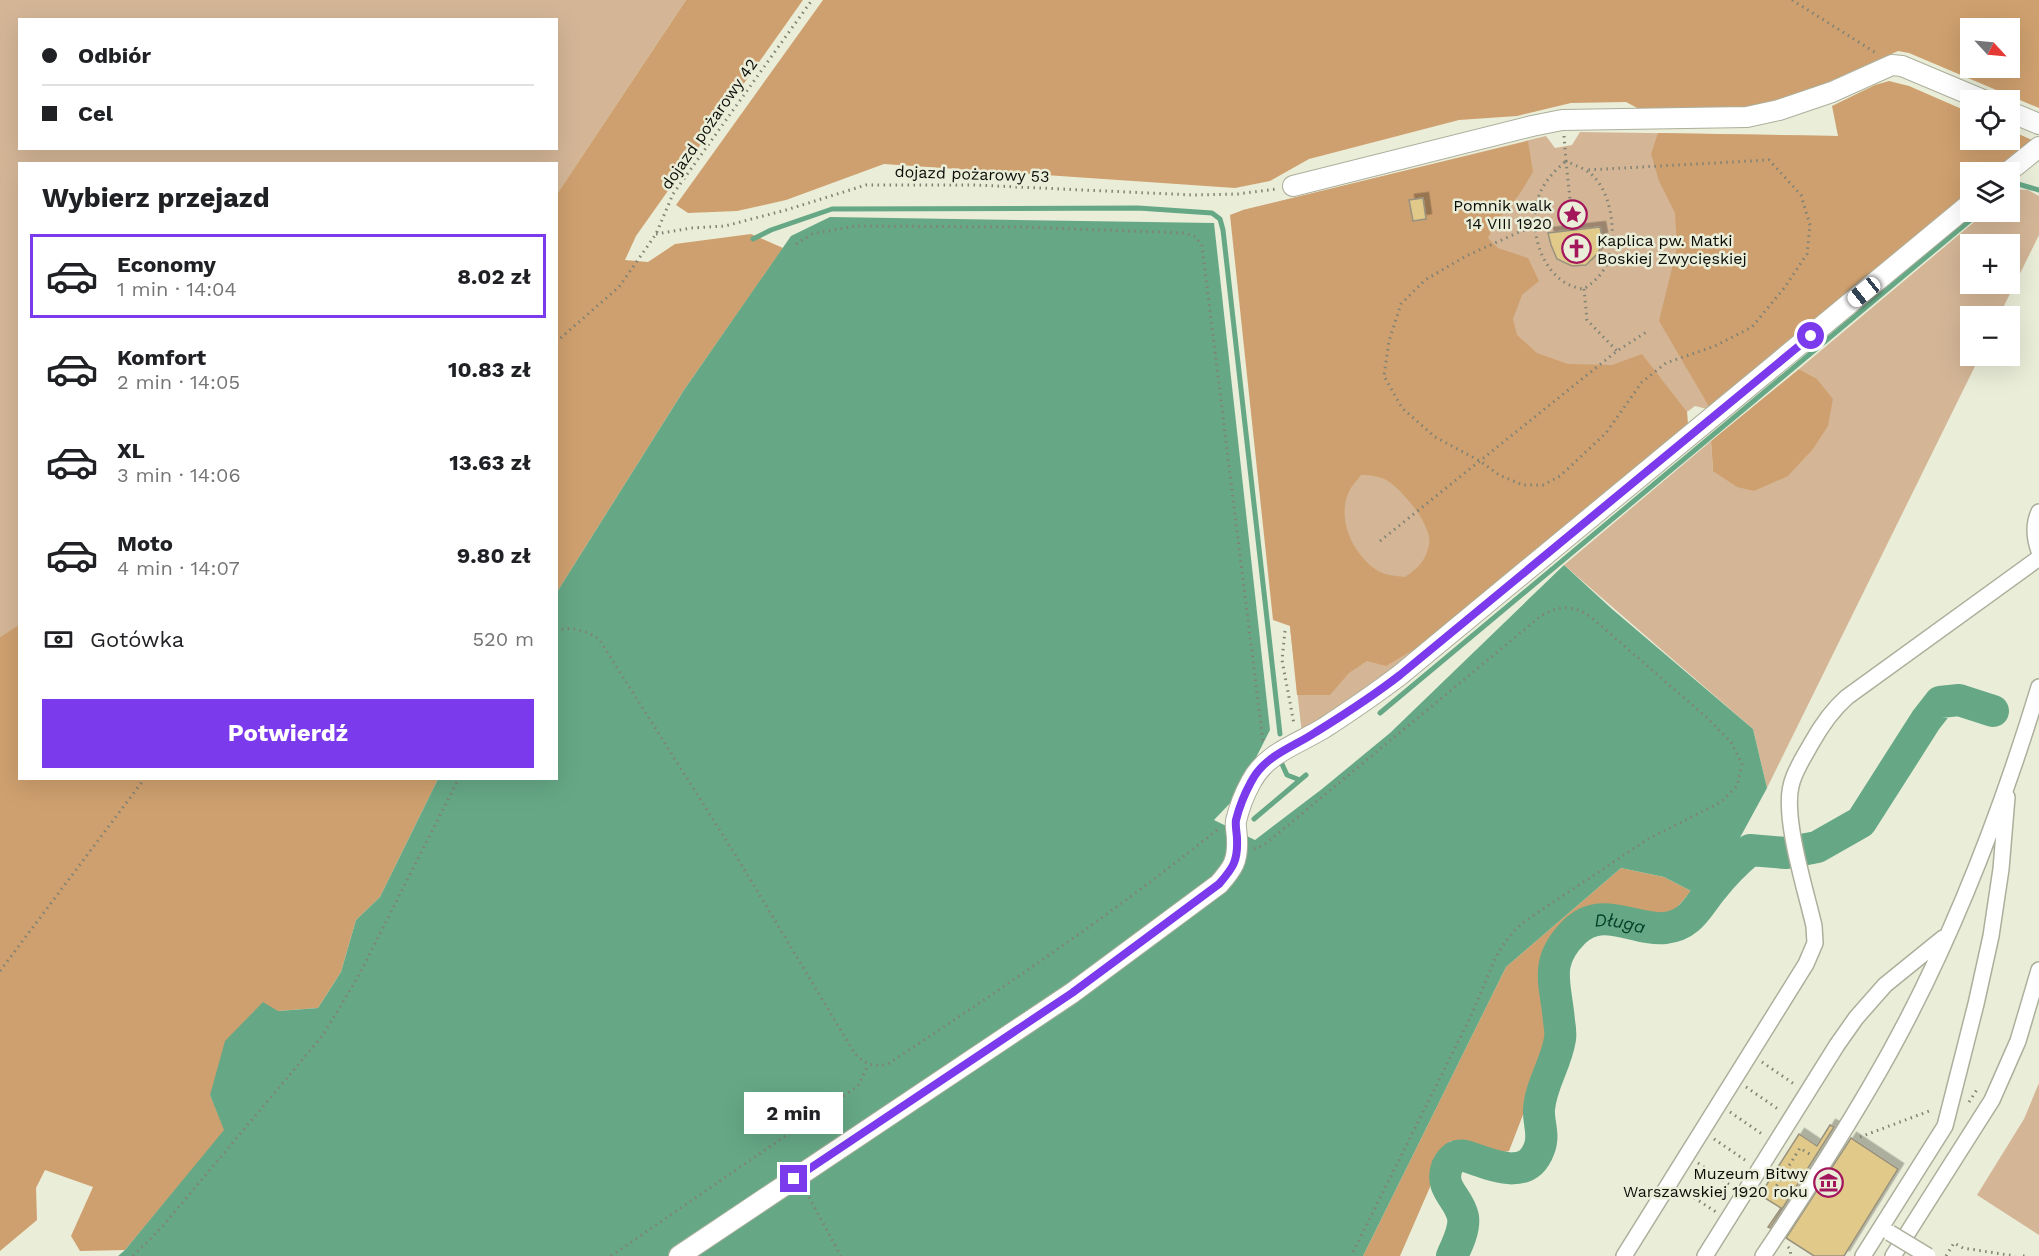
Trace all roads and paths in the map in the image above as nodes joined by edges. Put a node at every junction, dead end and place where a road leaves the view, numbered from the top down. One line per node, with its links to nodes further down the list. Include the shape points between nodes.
1 (812, 0): 16 (path, dojazd pożarowy 42, via 673,194)
2 (1792, 0): 3 (path)
3 (1892, 65): 4 (street); 12 (street, via 1832,92 1747,117 1562,120)
4 (1960, 90)
5 (2020, 116): 6 (street)
6 (2039, 124)
7 (1565, 147): 9 (path)
8 (2039, 147): 10 (street)
9 (1566, 161): 11 (path); 13 (path); 15 (path, via 1551,175 1540,194)
10 (2020, 162)
11 (1586, 170): 18 (path, via 1601,185 1613,237 1604,269); 22 (path, via 1769,160 1801,195 1810,225 1807,254 1752,327 1715,346 1666,363 1642,382 1606,433 1560,476 1543,485 1523,485)
12 (1293, 186): 16 (path, dojazd pożarowy 53, via 1238,195 1193,195 975,185 866,185 725,226)
13 (1572, 209)
14 (1960, 212): 30 (street, via 1400,675 1366,701)
15 (1535, 225): 18 (path, via 1550,270 1568,286); 22 (path, via 1466,256 1425,280 1401,304 1389,341 1384,376 1402,408 1435,436)
16 (656, 234): 20 (path, dojazd pożarowy 42, via 619,286)
17 (796, 244): 31 (path, via 812,234 855,226 1020,227 1185,233 1196,237 1202,246)
18 (1584, 289): 21 (path, via 1587,320)
19 (1648, 331): 21 (path)
20 (558, 340)
21 (1617, 351): 22 (path)
22 (1480, 461): 24 (path)
23 (2039, 512): 25 (street, via 2034,535)
24 (1380, 541)
25 (2039, 551)
26 (2039, 558): 40 (street, via 1847,697 1833,709 1814,739 1791,784 1789,800 1815,943)
27 (558, 630): 41 (path, via 575,629 598,639 738,859 855,1054)
28 (1285, 631): 30 (path, via 1282,660)
29 (2039, 687): 34 (street)
30 (1297, 742): 31 (street)
31 (1266, 761): 35 (street, via 1251,782)
32 (143, 780): 38 (path)
33 (458, 780): 59 (path, via 358,977 323,1035 162,1227)
34 (2008, 783): 37 (street); 44 (street, via 1991,936)
35 (1239, 813): 36 (street); 41 (path, via 1001,990 888,1064)
36 (1238, 854): 53 (street, via 1219,884 1081,987); 63 (path, via 1264,845 1554,608 1568,606 1591,616 1706,717 1731,742 1742,764 1737,786 1721,802 1648,839 1525,921 1509,937)
37 (1946, 936): 43 (street, via 1885,985 1837,1045); 47 (street, via 1870,1087)
38 (0, 970)
39 (2039, 970): 68 (street, via 2018,1041 1992,1100)
40 (1750, 1055): 42 (street); 43 (path)
41 (868, 1065): 60 (path, via 858,1086)
42 (1735, 1079): 45 (street); 46 (path)
43 (1808, 1093): 46 (street)
44 (1950, 1103): 47 (path, via 1860,1137); 58 (street, via 1944,1126)
45 (1719, 1104): 48 (street); 49 (path)
46 (1792, 1118): 49 (street)
47 (1844, 1128): 51 (street)
48 (1702, 1131): 50 (street); 52 (path)
49 (1776, 1144): 52 (street)
50 (1687, 1155): 54 (street); 55 (path)
51 (1823, 1162): 56 (street); 56 (path, via 1800,1148 1774,1190)
52 (1759, 1170): 55 (street)
53 (794, 1179): 61 (street); 62 (path, via 806,1192)
54 (1670, 1182): 57 (path); 64 (street)
55 (1744, 1194): 57 (street)
56 (1797, 1204): 66 (street)
57 (1728, 1220): 65 (street)
58 (1885, 1230): 67 (street); 69 (street, bridge)
59 (133, 1256)
60 (611, 1256)
61 (679, 1256)
62 (841, 1256)
63 (1350, 1256)
64 (1624, 1256)
65 (1705, 1256)
66 (1763, 1256)
67 (1863, 1256)
68 (1893, 1256)
69 (1928, 1256)
70 (1946, 1256): 71 (path, via 1954,1243 1963,1248)
71 (2015, 1256)

